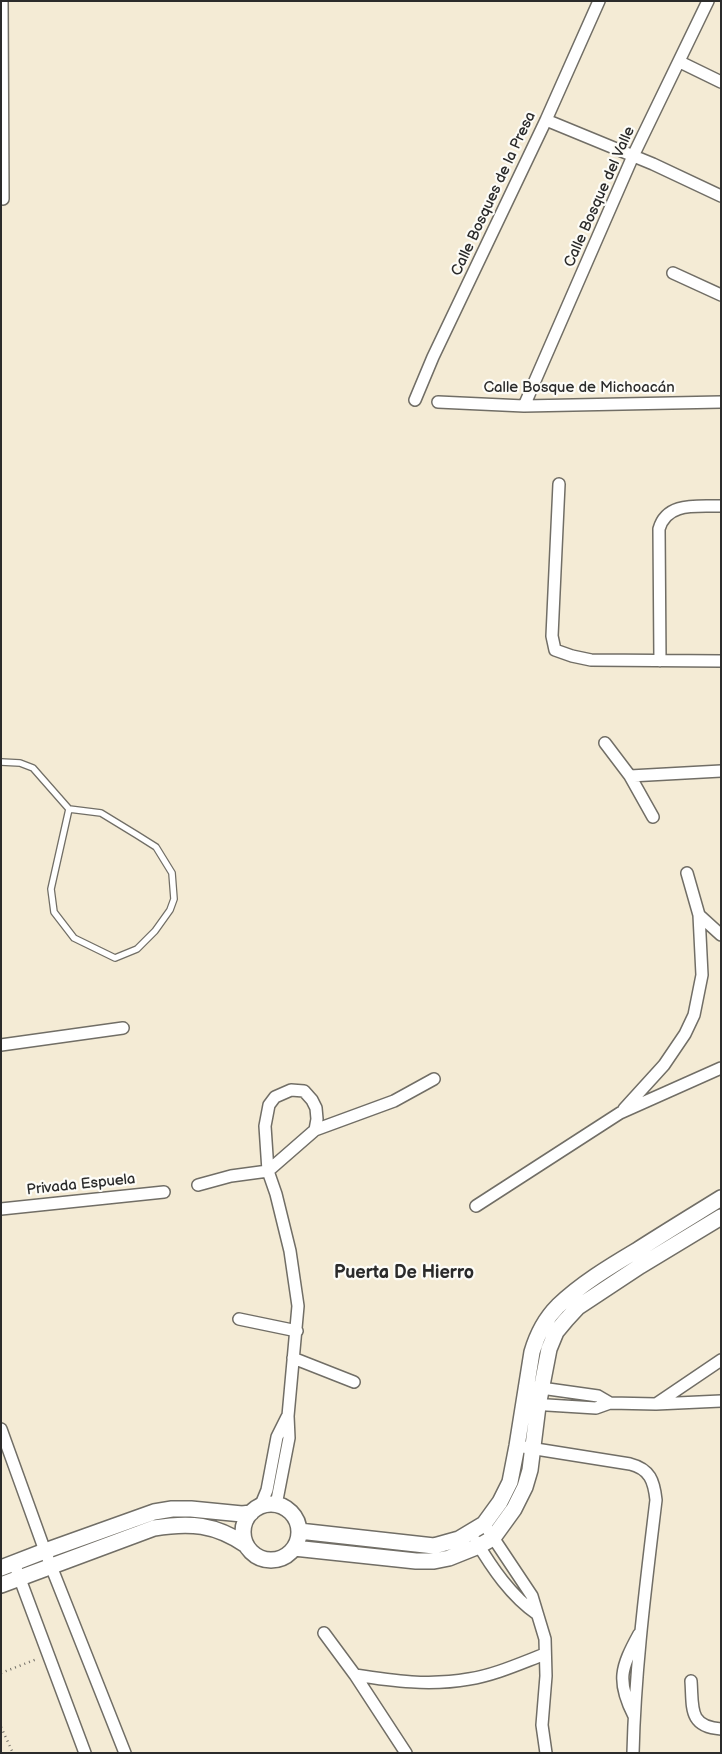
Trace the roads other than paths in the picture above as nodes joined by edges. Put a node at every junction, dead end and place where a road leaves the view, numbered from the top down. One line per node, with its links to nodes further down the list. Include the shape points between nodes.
1 (2, 1): 9 (street)
2 (598, 1): 6 (street, Calle Bosques de la Presa)
3 (708, 1): 4 (street, Calle Bosque del Valle)
4 (680, 62): 5 (street); 7 (street, Calle Bosque del Valle)
5 (721, 82)
6 (546, 120): 7 (street); 12 (street, Calle Bosques de la Presa, via 433,357)
7 (633, 156): 8 (street); 15 (street, Calle Bosque del Valle)
8 (721, 196)
9 (3, 199)
10 (673, 273): 11 (street)
11 (721, 294)
12 (416, 400)
13 (438, 402): 15 (street, Calle Bosque de Michoacán)
14 (721, 402): 15 (street, Calle Bosque de Michoacán)
15 (524, 406)
16 (559, 484): 18 (street, via 552,636 556,650 591,660)
17 (721, 506): 18 (street, via 674,510 661,521)
18 (660, 661): 19 (street)
19 (721, 661)
20 (605, 743): 23 (street)
21 (1, 762): 24 (lane, via 20,763 32,768)
22 (721, 771): 23 (street)
23 (630, 776): 25 (street)
24 (69, 809): 24 (lane, via 101,813 137,835 156,847 172,873 174,899 170,910 145,941 128,954 115,958 74,938 54,912 52,888)
25 (653, 817)
26 (686, 873): 27 (street)
27 (699, 915): 28 (street); 33 (street, via 702,975 694,1015 664,1065)
28 (721, 935)
29 (123, 1028): 30 (street)
30 (1, 1045)
31 (721, 1068): 33 (street)
32 (434, 1079): 34 (street, via 394,1101)
33 (620, 1113): 39 (street)
34 (315, 1130): 35 (street); 35 (street, via 316,1108 304,1091 291,1090 275,1097 269,1105 265,1126)
35 (268, 1171): 36 (street); 43 (street, via 290,1251 298,1306)
36 (198, 1185)
37 (164, 1192): 40 (street, Privada Espuela)
38 (721, 1198): 47 (street, via 614,1264 557,1307 536,1338 532,1352)
39 (476, 1206)
40 (1, 1208)
41 (721, 1216): 47 (street, via 578,1307 556,1332)
42 (239, 1319): 43 (street)
43 (297, 1331): 44 (street)
44 (293, 1358): 46 (street); 52 (street)
45 (721, 1360): 51 (street)
46 (354, 1382)
47 (534, 1387): 49 (street, via 598,1396); 50 (street)
48 (721, 1401): 51 (street)
49 (610, 1403): 50 (street, via 596,1408); 51 (street)
50 (531, 1404): 54 (street); 55 (street)
51 (656, 1404)
52 (288, 1416): 56 (street, via 289,1438); 57 (street, via 277,1437 267,1490)
53 (1, 1429): 65 (street)
54 (517, 1446): 55 (street); 58 (street, via 510,1482)
55 (533, 1449): 61 (street, via 525,1487 514,1510); 71 (street, via 630,1464 650,1476 656,1500)
56 (276, 1505): 57 (street); 59 (street, via 292,1514)
57 (255, 1510): 62 (street, via 243,1528); 65 (street, via 242,1514 172,1509 154,1512)
58 (484, 1524): 60 (street); 61 (street)
59 (298, 1530): 60 (street, via 434,1546); 64 (street)
60 (471, 1533): 63 (street)
61 (493, 1538): 63 (street); 70 (street, via 532,1596)
62 (246, 1545): 64 (street, via 260,1558 269,1560 287,1555); 67 (street, via 225,1532 205,1526 175,1524 154,1528)
63 (479, 1546): 64 (street, via 434,1561); 70 (street, via 515,1595)
64 (294, 1548)
65 (45, 1551): 66 (street); 67 (street)
66 (7, 1566): 68 (street)
67 (52, 1566): 68 (street); 79 (street)
68 (20, 1578): 69 (street); 78 (street)
69 (1, 1585)
70 (537, 1614): 73 (street, via 545,1639)
71 (641, 1629): 76 (street); 76 (street, via 622,1675 623,1693)
72 (324, 1633): 74 (street)
73 (545, 1654): 74 (street, via 469,1679 394,1682); 81 (street, via 542,1725)
74 (355, 1675): 80 (street)
75 (691, 1681): 77 (street, via 697,1721 712,1729)
76 (634, 1716): 82 (street)
77 (721, 1729)
78 (85, 1753)
79 (125, 1753)
80 (406, 1753)
81 (546, 1753)
82 (633, 1753)

